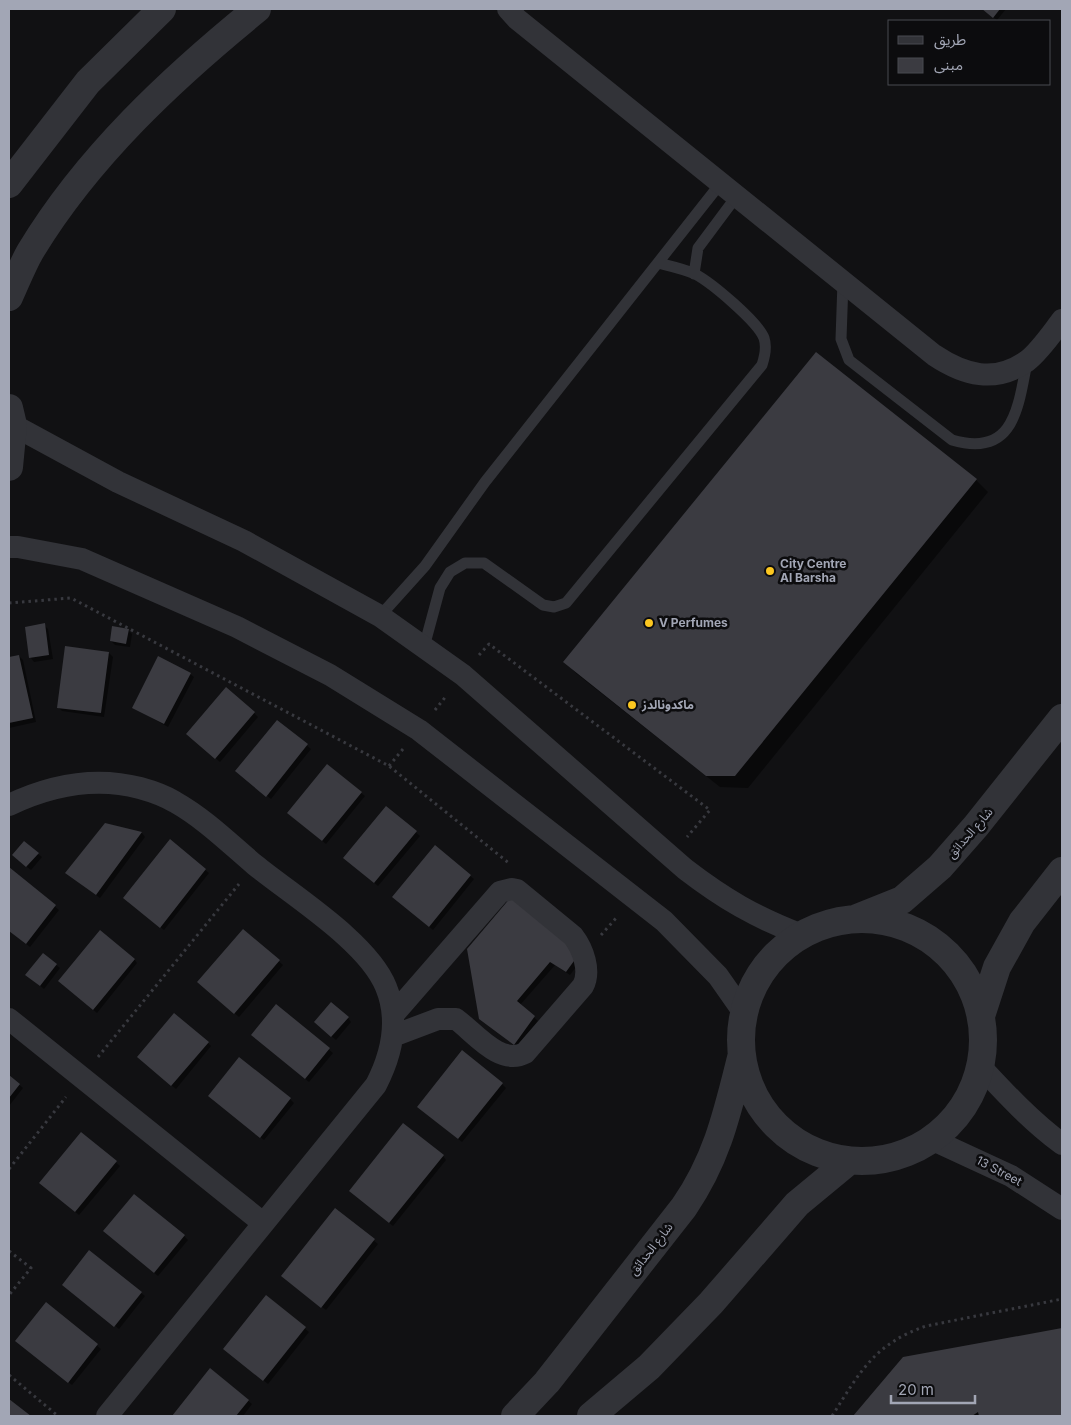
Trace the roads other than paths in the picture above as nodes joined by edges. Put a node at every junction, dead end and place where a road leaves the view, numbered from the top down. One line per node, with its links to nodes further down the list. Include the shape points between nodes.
1 (162, 9): 4 (street, via 88,82)
2 (257, 9): 9 (street, via 185,69 120,135 60,206 30,253)
3 (508, 9): 5 (street)
4 (9, 184)
5 (728, 190): 6 (lane); 7 (lane, via 698,248); 8 (street)
6 (658, 263): 7 (lane); 15 (lane, via 485,482 425,566)
7 (694, 274): 16 (lane, via 723,294 759,328 766,352 755,376 566,604 554,607 542,604 484,564 466,563 450,572 440,588)
8 (843, 282): 11 (street, via 955,369 980,375 1005,372); 11 (lane, via 841,339 849,360 952,440 969,445 986,443 1013,423)
9 (9, 297)
10 (1062, 320): 11 (street)
11 (1027, 361)
12 (11, 416): 13 (street); 15 (street, via 126,486 244,541)
13 (9, 467)
14 (9, 547): 22 (street, via 82,559 237,627 330,675 419,730 664,921 718,976)
15 (380, 616): 16 (street)
16 (424, 647): 21 (street, via 462,675 670,856 721,896 760,919)
17 (1062, 718): 20 (street, شارع الحدائق, via 940,867 902,900)
18 (9, 805): 25 (street, via 37,791 71,783 106,782 141,788 174,801 203,820 354,943 373,963 387,987)
19 (1062, 871): 23 (street, via 1022,922 997,967)
20 (854, 919): 21 (street, via 827,924); 23 (street, via 881,920 907,928 934,942 955,963 972,988)
21 (802, 935): 22 (street, via 782,950 761,973)
22 (744, 1013): 26 (street)
23 (981, 1016): 27 (street)
24 (9, 1018): 32 (street)
25 (393, 1025): 25 (street, via 456,1019 502,1055 518,1056 525,1053 583,986 588,972 574,936 517,890 506,890 500,892); 32 (street, via 388,1061 376,1085)
26 (742, 1057): 30 (street, via 748,1082 759,1104 776,1126 797,1143 822,1155); 34 (street, شارع الحدائق, via 722,1133 700,1184 547,1382)
27 (980, 1066): 28 (street, via 975,1083 957,1114); 29 (street, via 1010,1100)
28 (931, 1139): 30 (street, via 886,1159); 31 (street, 13 Street, via 1011,1176)
29 (1062, 1144)
30 (849, 1161): 35 (street, via 797,1204 649,1367)
31 (1062, 1209)
32 (263, 1223): 33 (street)
33 (107, 1416)
34 (515, 1416)
35 (591, 1416)

